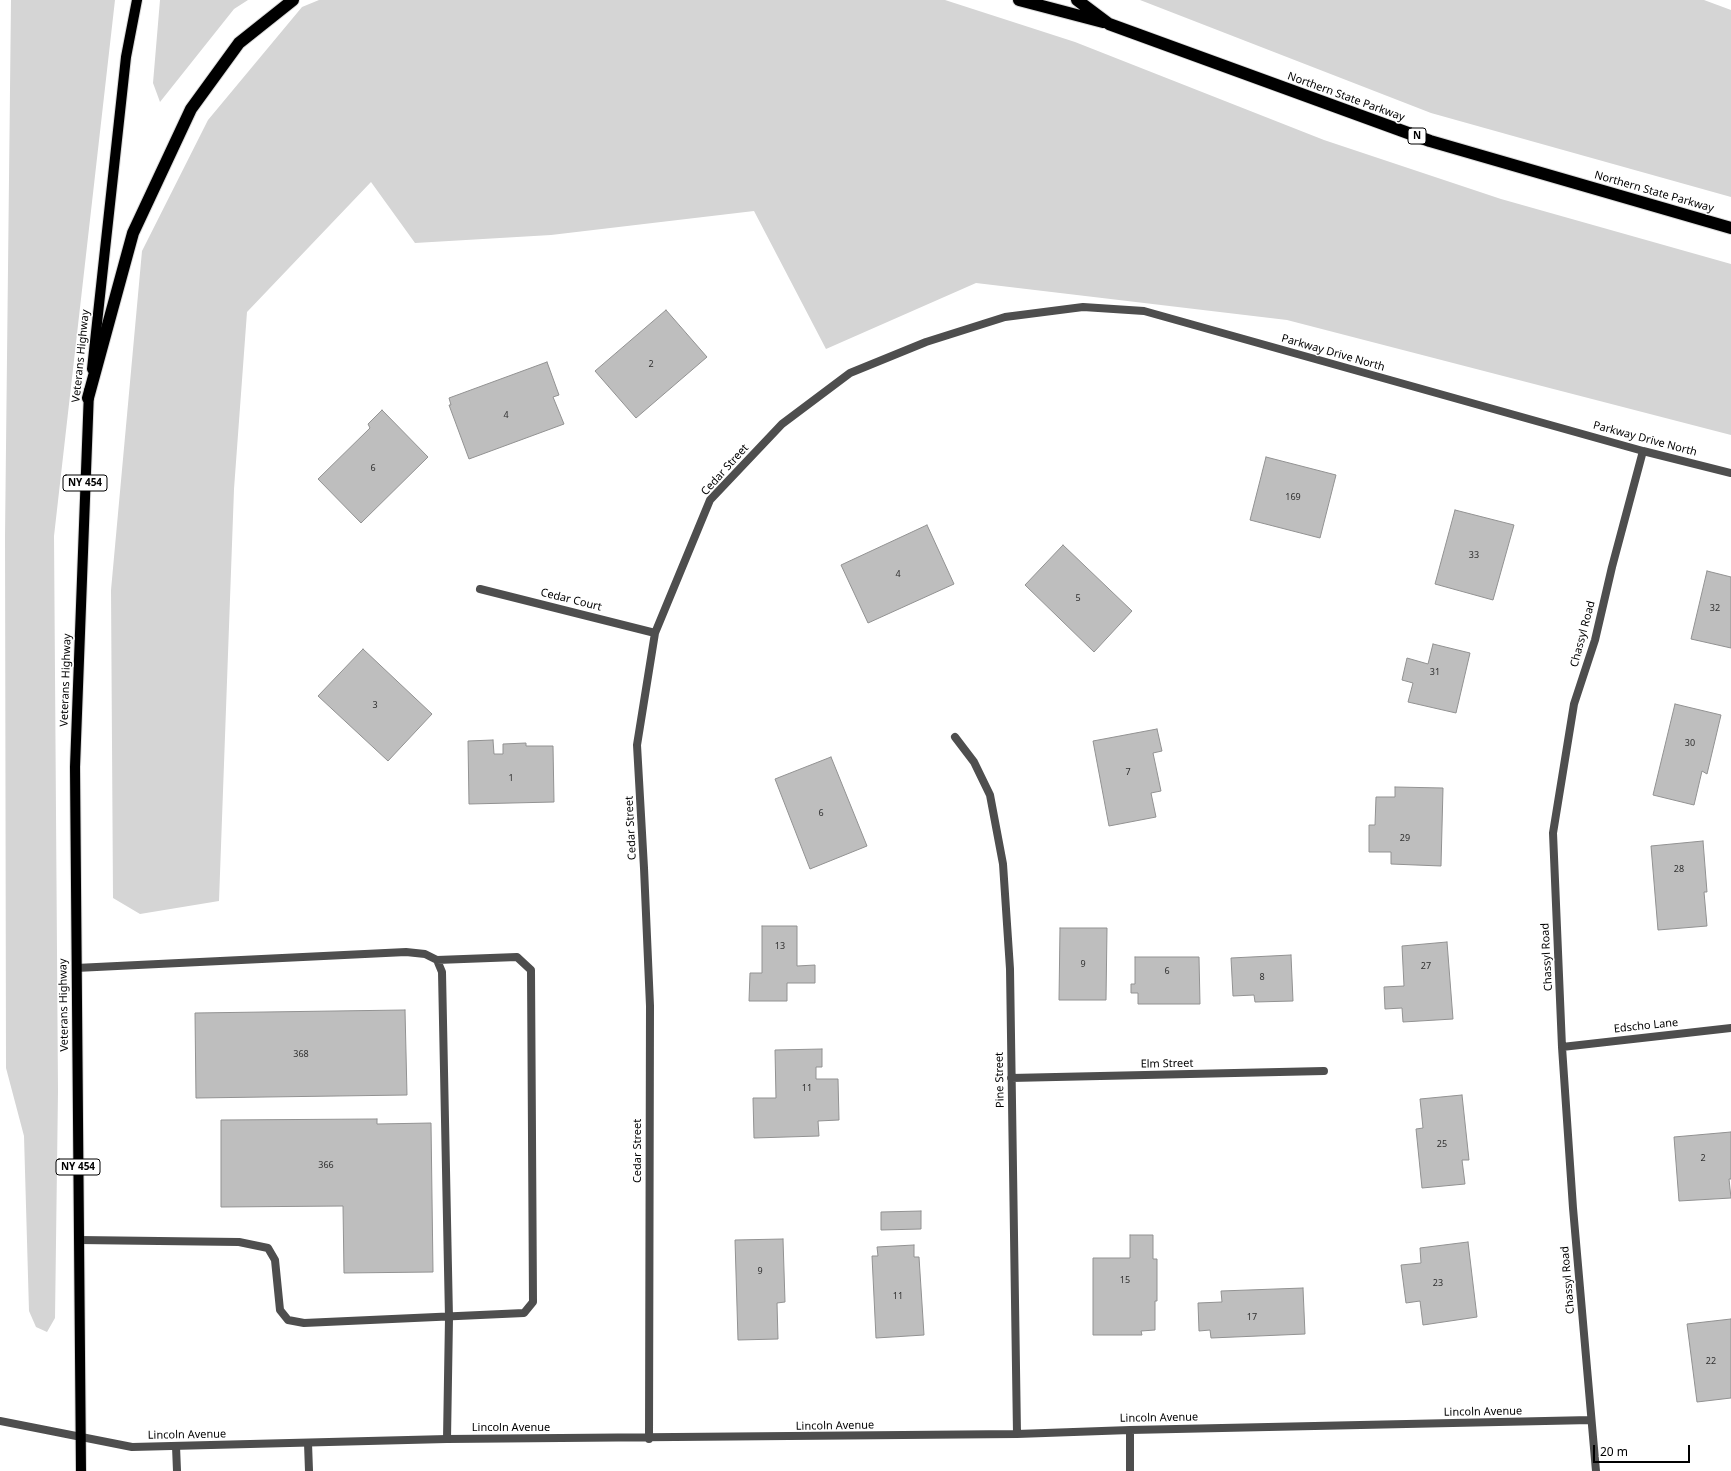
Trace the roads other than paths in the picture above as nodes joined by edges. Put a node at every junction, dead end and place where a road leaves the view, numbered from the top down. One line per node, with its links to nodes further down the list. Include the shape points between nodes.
1 (137, 0): 8 (main road, Veterans Highway / NY 454, via 126,57)
2 (293, 0): 8 (highway, via 239,44 191,109 133,233)
3 (1019, 0): 5 (highway)
4 (1077, 0): 5 (highway, Northern State Parkway / N)
5 (1110, 24): 6 (highway, Northern State Parkway / N, via 1430,141)
6 (1731, 228)
7 (926, 342): 9 (street, Parkway Drive North, via 1005,317 1084,307 1144,311); 12 (street, Cedar Street, via 850,373 782,424 710,500)
8 (88, 398): 15 (main road, Veterans Highway / NY 454, via 75,767)
9 (1643, 451): 10 (street, Parkway Drive North); 17 (street, Chassyl Road, via 1595,640 1574,704 1552,834)
10 (1731, 473)
11 (480, 589): 12 (street, Cedar Court)
12 (655, 633): 28 (street, Cedar Street, via 637,745 650,1006)
13 (955, 737): 19 (street, Pine Street, via 974,762 990,795 1003,864 1010,969)
14 (437, 960): 15 (street, via 425,954 406,952); 21 (street, via 442,972); 21 (street, via 518,957 531,970 534,1302 524,1313)
15 (76, 968): 20 (main road, Veterans Highway / NY 454)
16 (1731, 1028): 17 (street, Edscho Lane)
17 (1562, 1047): 22 (street, Chassyl Road)
18 (1324, 1071): 19 (street, Elm Street)
19 (1010, 1078): 25 (street, Pine Street)
20 (79, 1240): 21 (street, via 238,1242 268,1248 275,1260 280,1310 288,1320 304,1323); 26 (main road, Veterans Highway / NY 454)
21 (449, 1318): 27 (street)
22 (1591, 1420): 24 (street, Lincoln Avenue); 35 (street, Chassyl Road)
23 (0, 1421): 26 (street, Lincoln Avenue)
24 (1130, 1430): 25 (street, Lincoln Avenue); 34 (street)
25 (1017, 1434): 28 (street, Lincoln Avenue)
26 (81, 1437): 30 (street, Lincoln Avenue, via 132,1447); 31 (main road, NY 454)
27 (447, 1439): 28 (street, Lincoln Avenue); 29 (street, Lincoln Avenue)
28 (648, 1439)
29 (308, 1443): 30 (street, Lincoln Avenue); 33 (street)
30 (176, 1446): 32 (street)
31 (81, 1471)
32 (177, 1471)
33 (309, 1471)
34 (1130, 1471)
35 (1596, 1471)

